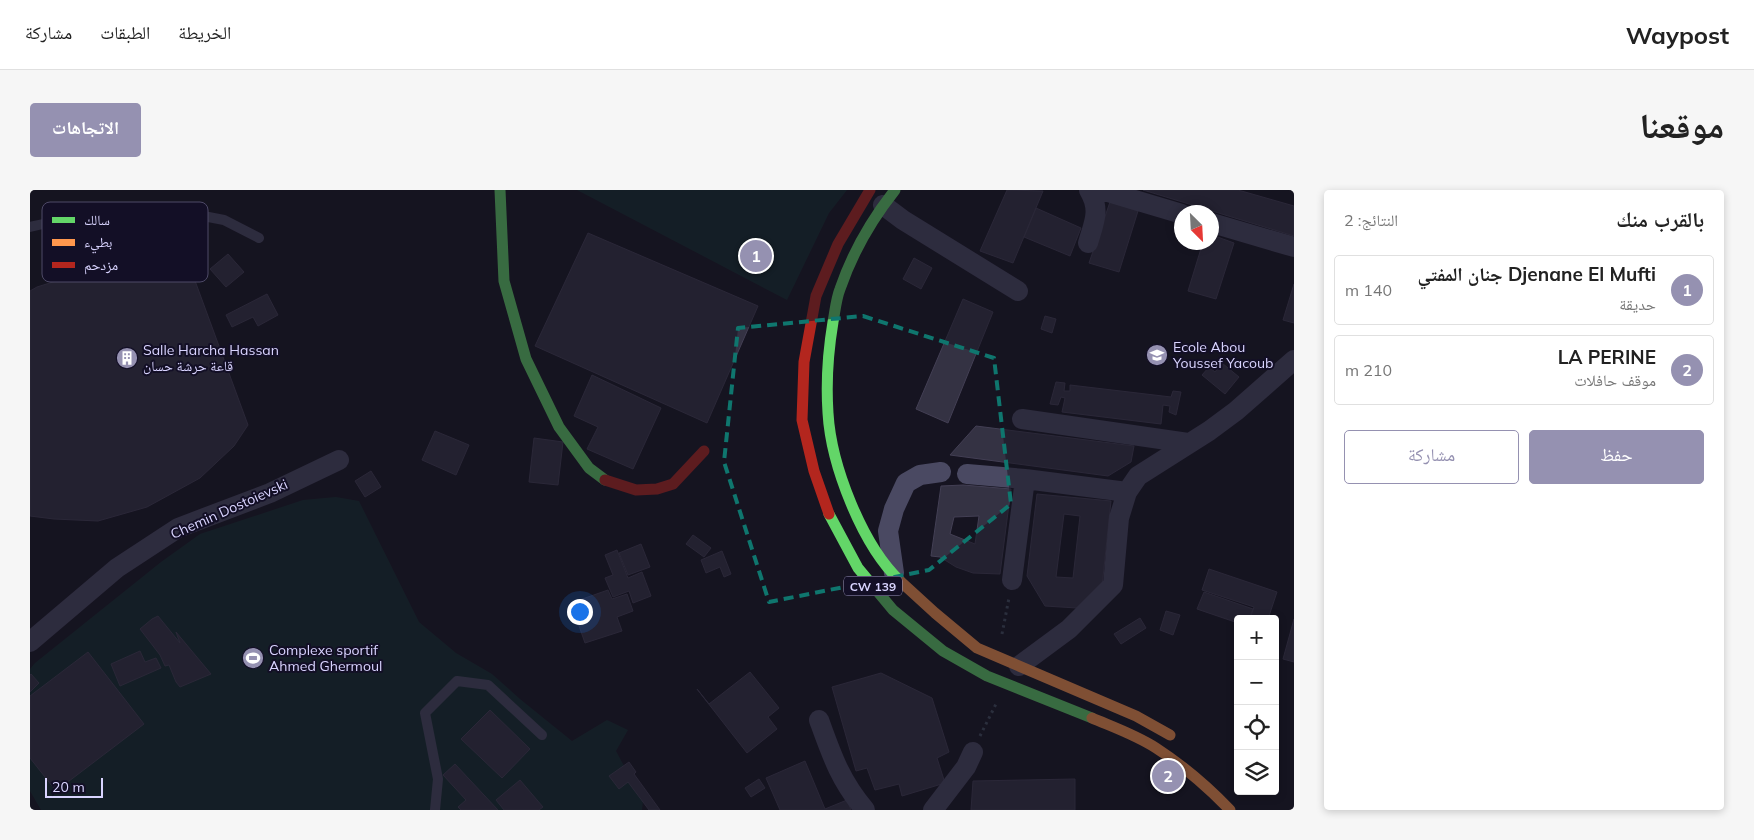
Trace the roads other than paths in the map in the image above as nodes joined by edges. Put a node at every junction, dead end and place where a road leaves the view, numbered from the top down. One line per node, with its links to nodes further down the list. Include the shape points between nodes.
1 (500, 190): 16 (main road, via 504,281 526,359 560,427 589,468 603,479 636,490 658,489 673,484)
2 (870, 190): 33 (main road, CW 139, via 838,244 816,296 804,362 802,420 814,471 831,520 858,568 893,610 943,651 988,676 1156,747 1211,790)
3 (1089, 190): 10 (street, via 1095,200 1096,216)
4 (1101, 190): 6 (street)
5 (889, 198): 12 (street, via 903,220); 22 (main road, CW 139, via 865,234 839,290 829,348 828,414 843,482 865,535)
6 (1174, 212)
7 (208, 217): 9 (lane, via 224,220)
8 (1219, 225): 11 (street)
9 (259, 238)
10 (1088, 243)
11 (1294, 247)
12 (1018, 291)
13 (1294, 360): 15 (street, via 1236,411)
14 (1022, 420): 15 (street)
15 (1188, 442): 21 (street, via 1138,476)
16 (704, 451)
17 (339, 460): 24 (street, Chemin Dostoievski, via 270,493 178,528 116,568)
18 (941, 472): 22 (street, via 920,475 906,483 894,509 888,531)
19 (968, 474): 20 (street)
20 (1025, 479): 21 (street); 23 (street)
21 (1127, 492): 25 (street, via 1119,518 1113,585 1070,629)
22 (894, 576): 25 (main road, CW 139, via 977,648)
23 (1012, 580)
24 (30, 642)
25 (1018, 666): 28 (main road, CW 139, via 1136,716)
26 (819, 720): 31 (street, via 834,764)
27 (542, 735): 30 (lane, via 488,685 457,681 425,713 438,779)
28 (1179, 741)
29 (973, 752): 32 (street, via 966,767)
30 (435, 810)
31 (865, 810)
32 (933, 810)
33 (1230, 810)

